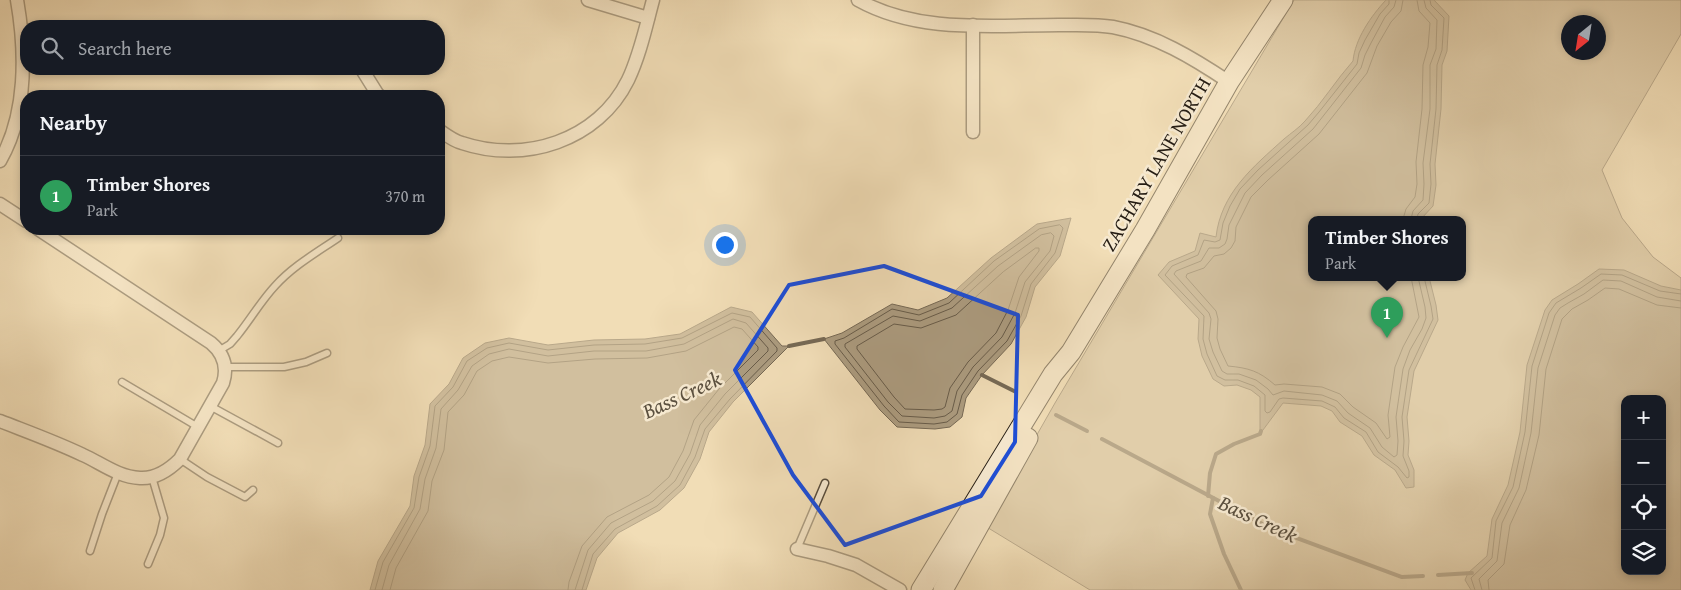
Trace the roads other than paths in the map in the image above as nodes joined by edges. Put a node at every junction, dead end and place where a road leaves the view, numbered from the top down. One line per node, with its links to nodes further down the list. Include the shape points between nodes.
1 (17, 0): 8 (street)
2 (588, 0): 6 (street)
3 (653, 0): 6 (street)
4 (858, 0): 7 (street, via 919,22)
5 (1283, 0): 11 (street, ZACHARY LANE NORTH)
6 (648, 18): 16 (street, via 628,81 611,105 580,132 544,147 514,152 460,143)
7 (974, 25): 11 (street, via 1110,26 1176,50); 15 (street)
8 (20, 32)
9 (22, 75): 12 (street)
10 (367, 75): 13 (street)
11 (1229, 82): 23 (street, ZACHARY LANE NORTH)
12 (22, 90)
13 (375, 90)
14 (20, 105): 17 (street, via 15,127)
15 (973, 132)
16 (445, 134)
17 (0, 161)
18 (0, 204): 19 (street)
19 (20, 217)
20 (47, 235): 22 (street)
21 (338, 238): 22 (lane, via 296,266 274,286 237,336)
22 (220, 350): 25 (street)
23 (1072, 352): 40 (street, ZACHARY LANE NORTH, via 1053,374); 41 (street, ZACHARY LANE NORTH, via 1062,378)
24 (328, 353): 25 (lane, via 284,367)
25 (225, 367): 27 (street, via 223,383)
26 (122, 382): 29 (lane)
27 (208, 410): 29 (street); 30 (lane)
28 (0, 421): 32 (street, via 68,448)
29 (198, 427): 31 (street)
30 (278, 443)
31 (180, 459): 33 (street); 35 (lane, via 245,498)
32 (118, 473): 33 (street, via 128,477); 37 (lane)
33 (152, 477): 38 (lane, via 164,518)
34 (825, 484): 36 (lane)
35 (253, 490)
36 (797, 549): 39 (street, via 856,565)
37 (90, 551)
38 (148, 564)
39 (900, 590)
40 (921, 590)
41 (943, 590)

